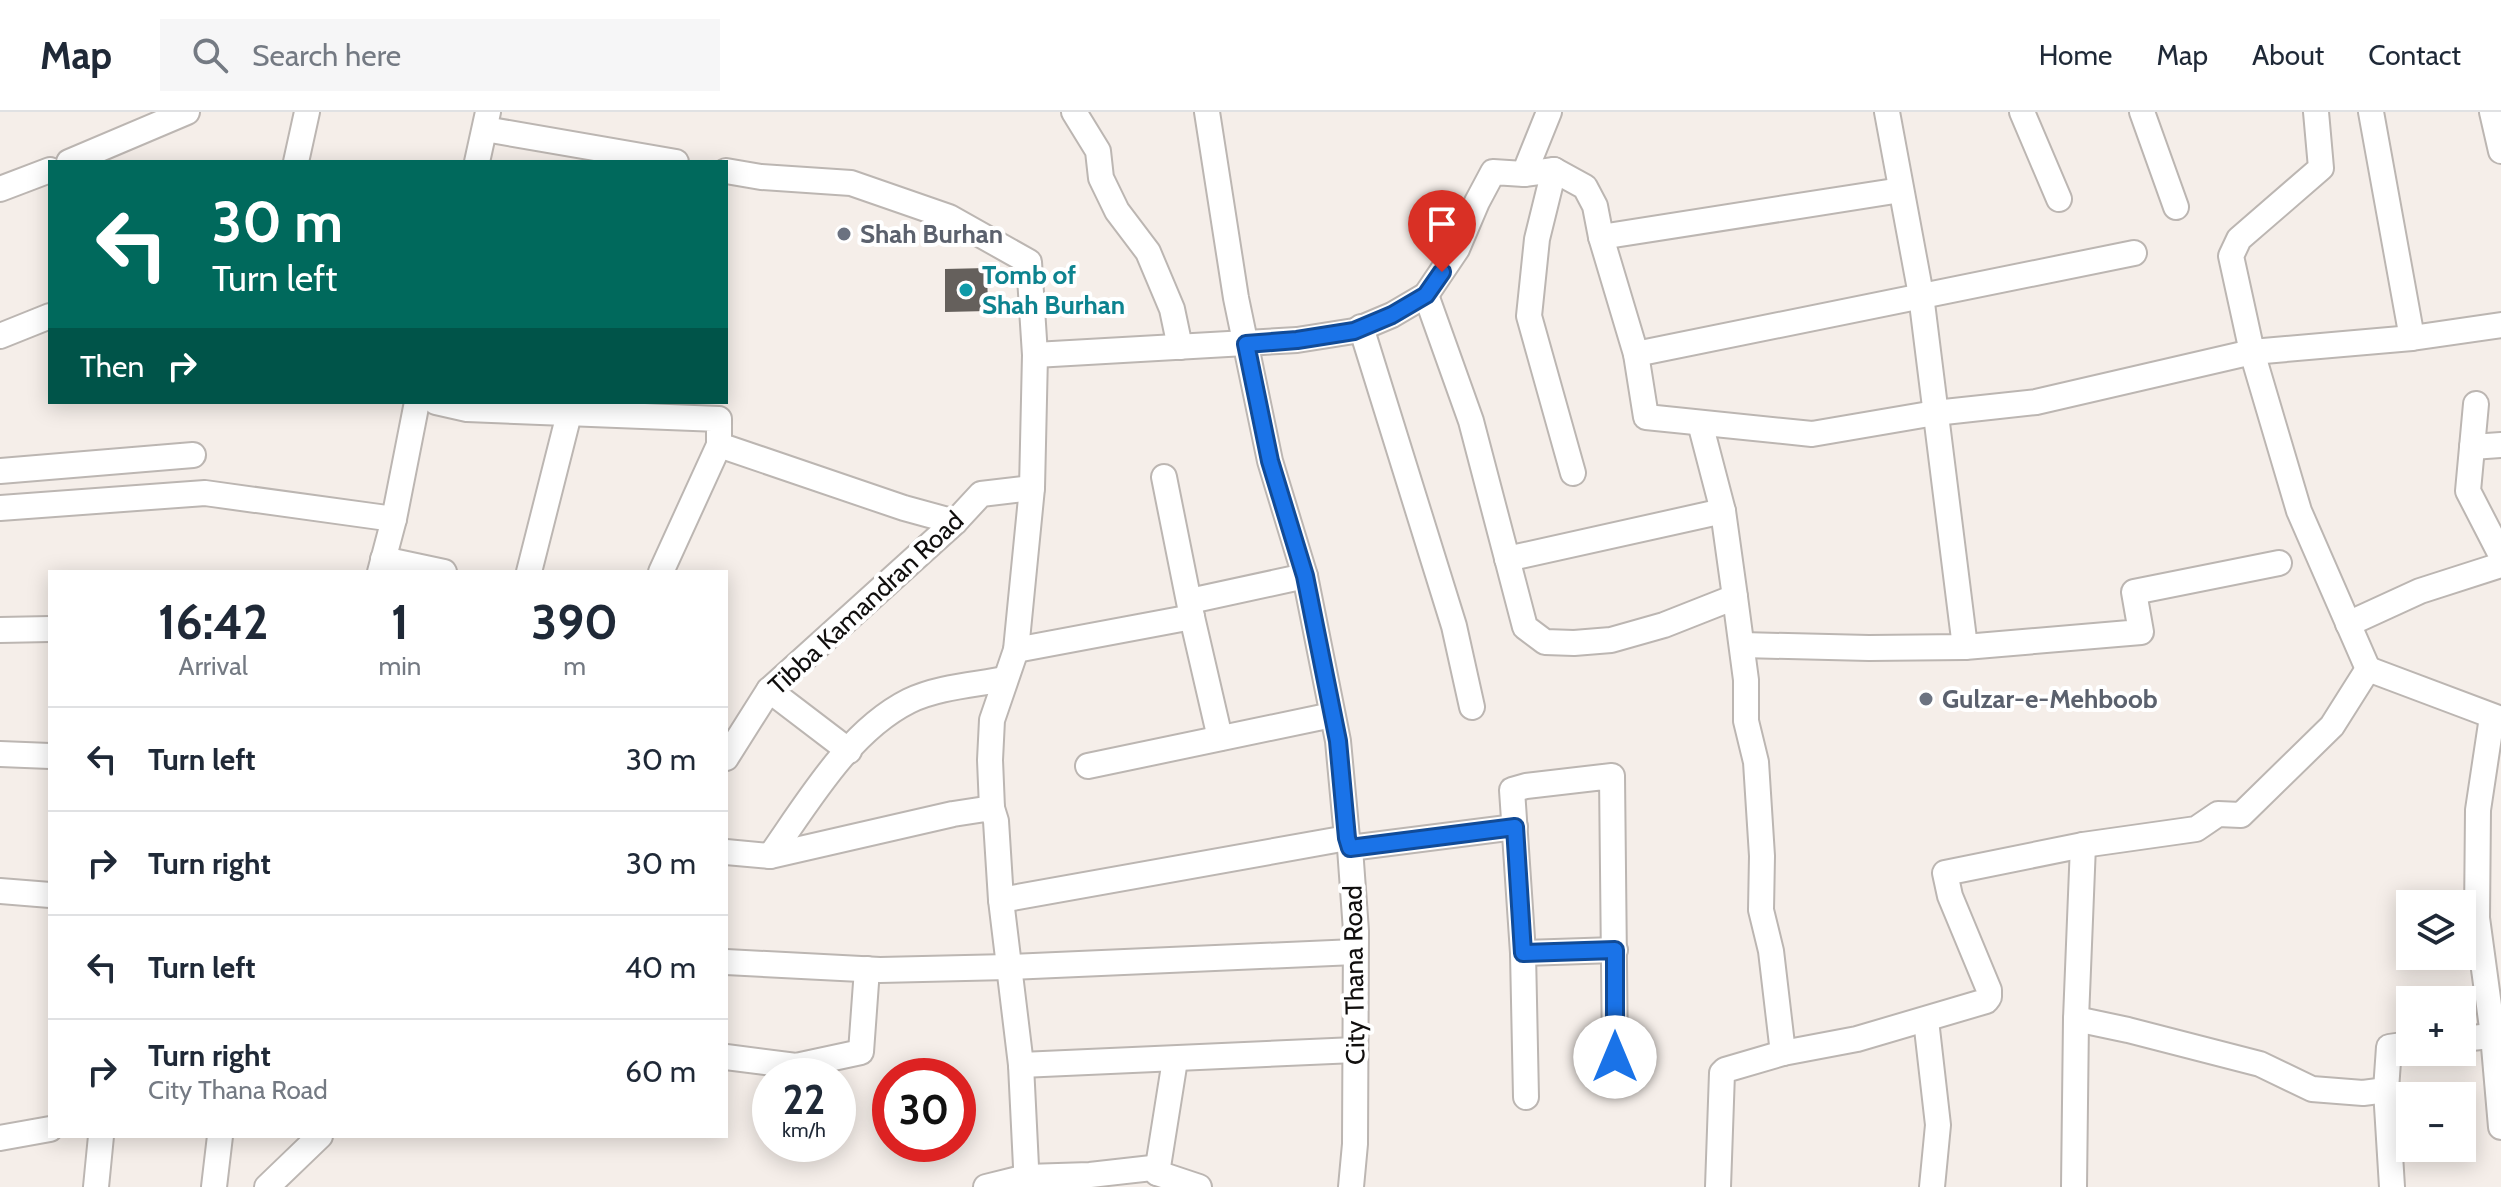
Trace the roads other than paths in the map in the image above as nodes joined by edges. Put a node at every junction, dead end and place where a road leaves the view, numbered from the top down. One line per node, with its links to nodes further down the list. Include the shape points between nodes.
1 (187, 112): 14 (street)
2 (307, 112): 15 (street)
3 (1074, 112): 36 (street, via 1098,151 1101,178 1117,211 1148,252 1172,309)
4 (1207, 112): 35 (street, City Thana Road)
5 (1549, 112): 21 (street)
6 (1887, 112): 23 (street)
7 (2022, 112): 24 (street)
8 (2142, 112): 25 (street)
9 (2316, 112): 37 (street, via 2321,168 2239,239 2231,256)
10 (2371, 112): 34 (street)
11 (2492, 112): 13 (street)
12 (487, 120): 16 (street); 17 (street)
13 (2501, 151)
14 (74, 160)
15 (296, 160)
16 (477, 160)
17 (667, 160)
18 (1554, 170): 21 (street); 26 (street, via 1585,187); 51 (street, via 1537,239 1529,316)
19 (48, 171): 22 (street)
20 (728, 171): 39 (street, via 851,183 949,217 1029,262)
21 (1524, 174): 28 (street, via 1493,172 1457,249)
22 (0, 189)
23 (1901, 190): 26 (street); 29 (street)
24 (2059, 199)
25 (2176, 207)
26 (1601, 237): 38 (street)
27 (2134, 253): 29 (street)
28 (1426, 295): 32 (street); 59 (street, via 1471,421)
29 (1921, 295): 38 (street); 43 (street)
30 (48, 317): 33 (street)
31 (2501, 325): 34 (street)
32 (1361, 327): 35 (street); 78 (street, via 1454,626)
33 (0, 336)
34 (2412, 338): 37 (street)
35 (1246, 344): 36 (street); 66 (street, City Thana Road, via 1270,461)
36 (1180, 347): 39 (street)
37 (2252, 352): 43 (street, via 2036,402); 69 (street, via 2299,511)
38 (1636, 354): 45 (street, via 1646,417)
39 (1035, 355): 53 (street)
40 (417, 404): 56 (street)
41 (445, 404): 44 (street)
42 (2476, 404): 48 (street)
43 (1935, 413): 45 (street, via 1812,434); 73 (street)
44 (569, 414): 46 (street, via 719,419); 64 (street)
45 (1700, 423): 55 (street)
46 (719, 445): 57 (street); 65 (street)
47 (2501, 445): 48 (street)
48 (2472, 447): 58 (street, via 2468,491)
49 (193, 455): 50 (street)
50 (0, 471)
51 (1573, 473)
52 (1164, 477): 68 (street)
53 (1032, 488): 57 (street, Tibba Kamandran Road, via 981,494); 74 (street)
54 (0, 508): 56 (street, via 205,493)
55 (1723, 511): 59 (street); 67 (street)
56 (394, 519): 61 (street)
57 (955, 522): 77 (street, Tibba Kamandran Road)
58 (2501, 555)
59 (1507, 559): 67 (street, via 1525,627 1545,642 1611,640)
60 (2279, 563): 73 (street, via 2134,592 2141,632)
61 (381, 565): 63 (street)
62 (2501, 565): 69 (street, via 2420,591)
63 (426, 570)
64 (530, 570)
65 (662, 570)
66 (1305, 576): 68 (street); 79 (street, City Thana Road)
67 (1735, 597): 72 (street)
68 (1191, 609): 74 (street); 81 (street)
69 (2348, 624): 75 (street)
70 (48, 629): 71 (street)
71 (0, 630)
72 (1742, 645): 73 (street); 109 (street, via 1746,721 1756,762 1761,910)
73 (1965, 647)
74 (1016, 650): 76 (street)
75 (2368, 669): 80 (street); 90 (street, via 2332,726 2241,815 2218,814 2196,829)
76 (1005, 679): 82 (street, via 911,701 875,723); 87 (street, via 992,720)
77 (769, 690): 82 (street); 84 (street, Tibba Kamandran Road)
78 (1472, 707)
79 (1332, 715): 81 (street); 89 (street, City Thana Road)
80 (2496, 718): 102 (street, via 2478,810 2477,918)
81 (1220, 738): 86 (street)
82 (849, 751): 92 (street)
83 (0, 754): 85 (street)
84 (728, 755)
85 (48, 756)
86 (1088, 766)
87 (992, 808): 92 (street); 95 (street)
88 (1515, 827): 89 (street); 96 (street, via 1512,790 1612,776); 98 (street)
89 (1348, 843): 95 (street); 97 (street, City Thana Road)
90 (2083, 845): 103 (street); 104 (street, via 1945,873 1989,997)
91 (728, 852): 92 (street)
92 (770, 856)
93 (0, 891): 94 (street)
94 (48, 895)
95 (1001, 900): 100 (street)
96 (1615, 950): 98 (street); 111 (street)
97 (1355, 952): 100 (street); 108 (street, City Thana Road)
98 (1523, 953): 115 (street)
99 (728, 962): 101 (street)
100 (1008, 967): 101 (street); 113 (street)
101 (867, 969): 110 (street, via 861,1052 796,1066)
102 (2493, 973): 105 (street)
103 (2076, 1019): 114 (street, via 2260,1064 2312,1089); 132 (street)
104 (1926, 1020): 109 (street); 131 (street, via 1938,1125)
105 (2497, 1035): 106 (street); 116 (street)
106 (2476, 1037)
107 (2396, 1046): 114 (street, via 2389,1047)
108 (1355, 1050): 112 (street); 129 (street, City Thana Road)
109 (1783, 1053): 130 (street, via 1722,1073)
110 (728, 1057)
111 (1615, 1057)
112 (1175, 1060): 113 (street); 122 (street)
113 (1021, 1065): 123 (street)
114 (2386, 1090): 133 (street)
115 (1526, 1097)
116 (2501, 1127)
117 (48, 1129): 118 (street)
118 (0, 1138)
119 (101, 1138): 124 (street)
120 (220, 1138): 125 (street)
121 (318, 1138): 126 (street)
122 (1157, 1173): 123 (street, via 1152,1168); 128 (street)
123 (1026, 1182): 127 (street)
124 (96, 1187)
125 (214, 1187)
126 (267, 1187)
127 (986, 1187)
128 (1199, 1187)
129 (1351, 1187)
130 (1718, 1187)
131 (1932, 1187)
132 (2074, 1187)
133 (2392, 1187)

